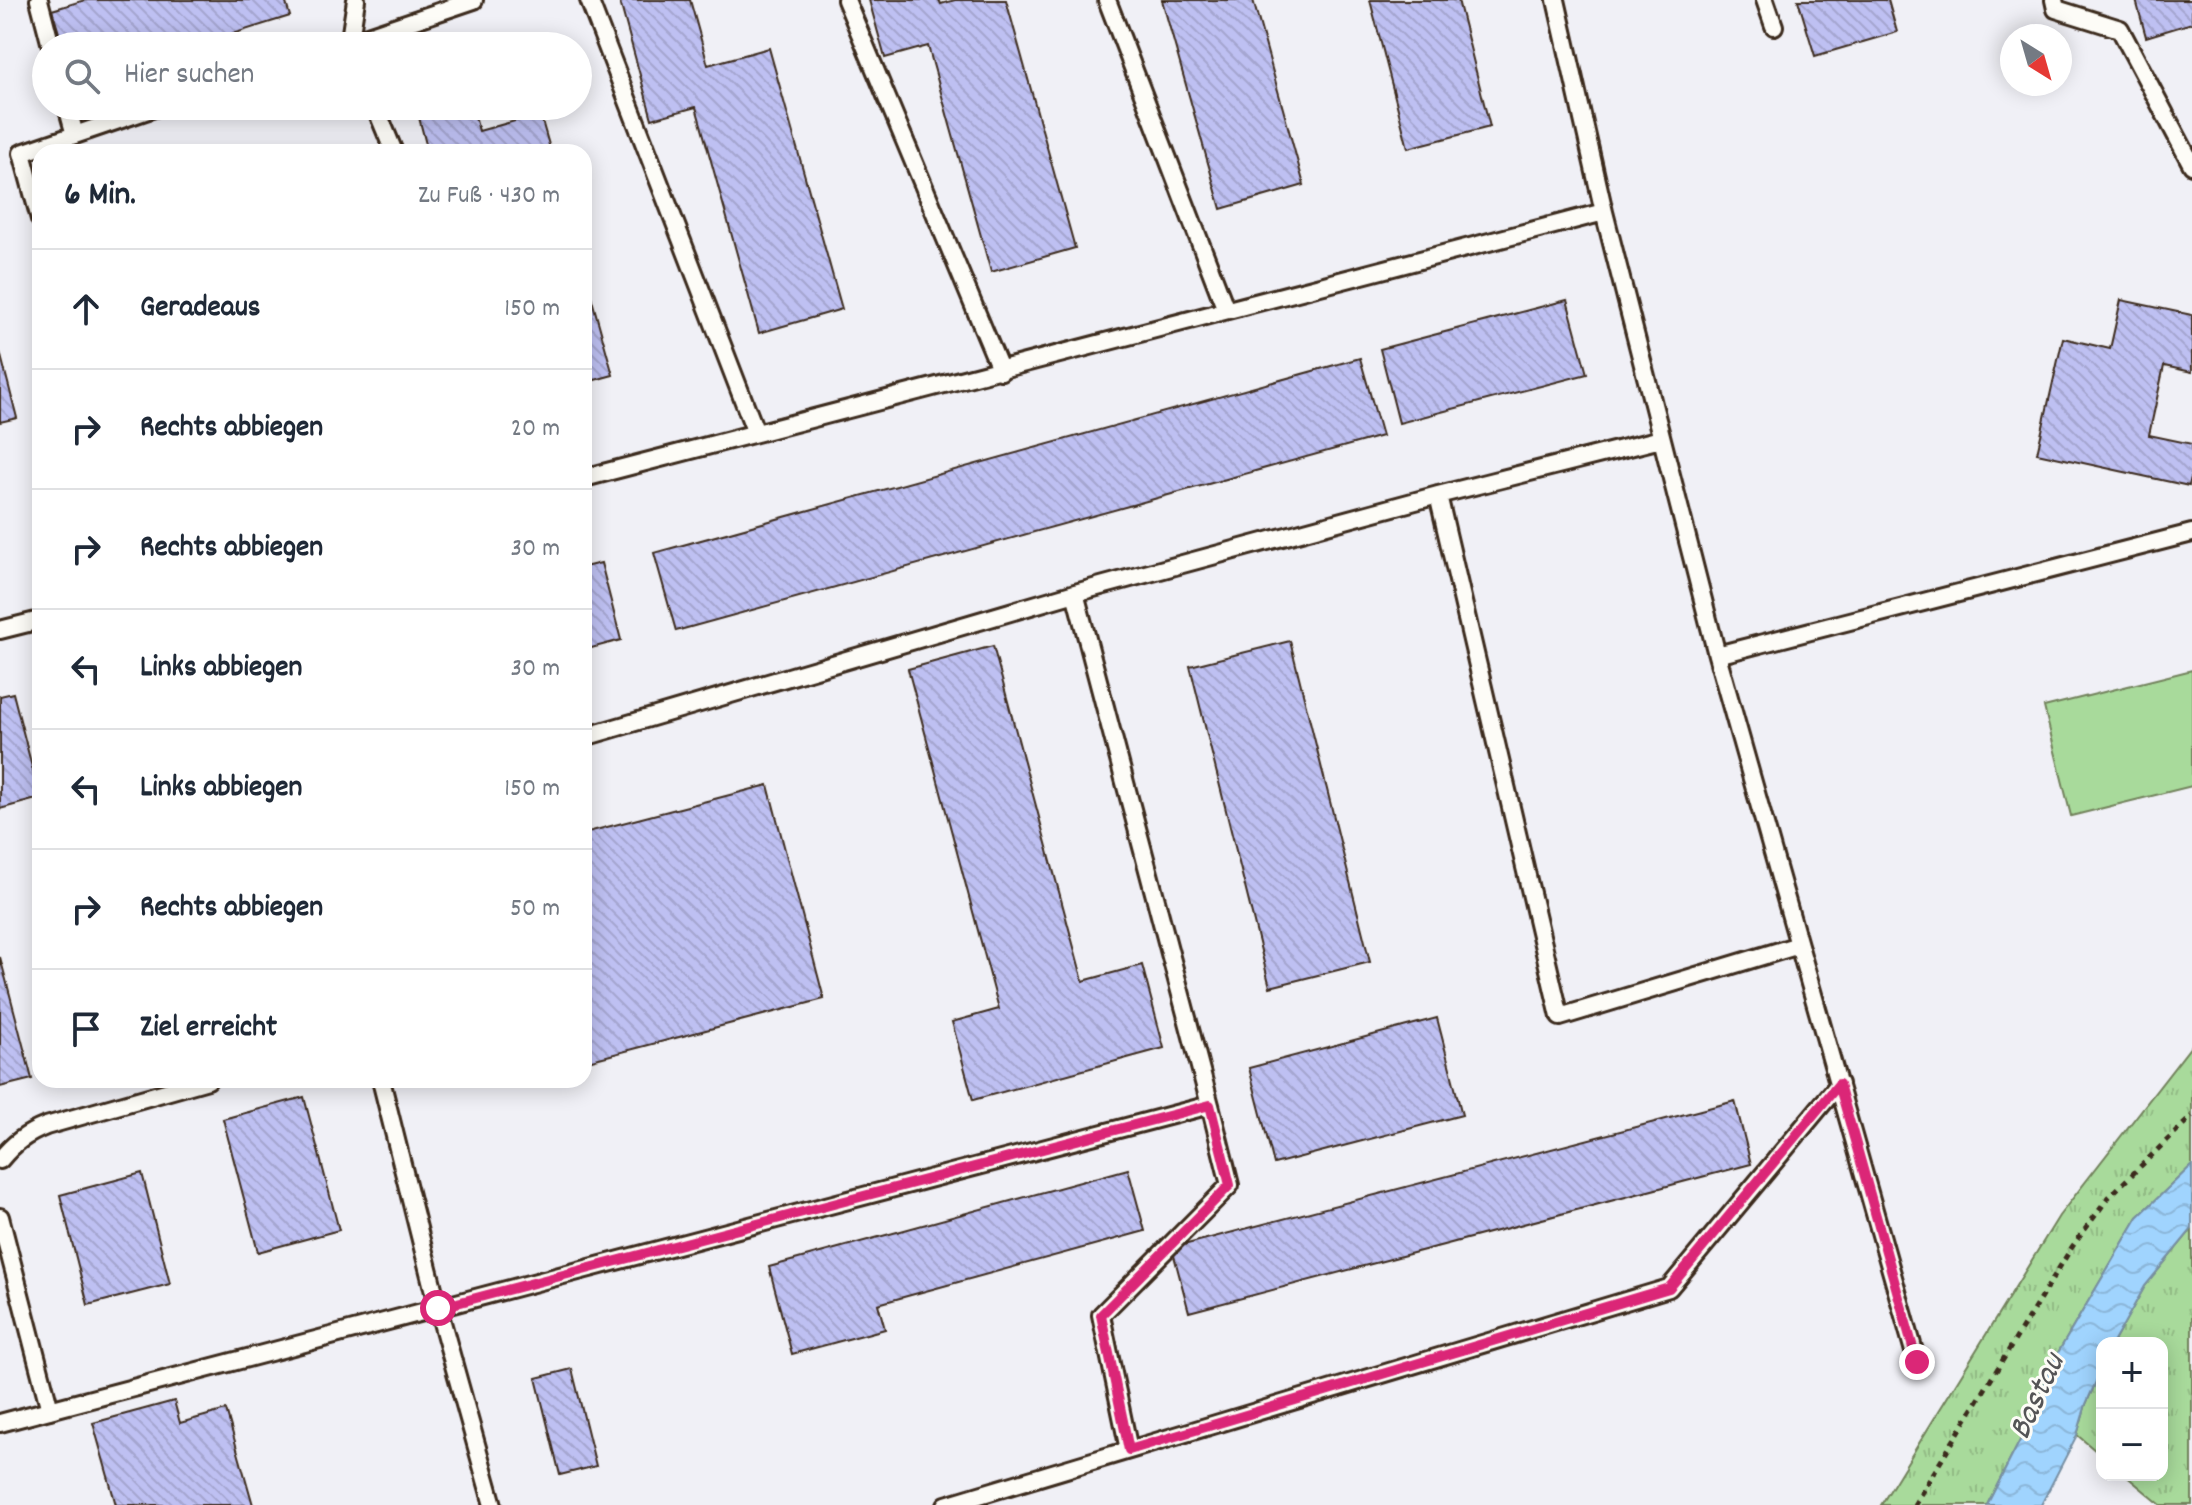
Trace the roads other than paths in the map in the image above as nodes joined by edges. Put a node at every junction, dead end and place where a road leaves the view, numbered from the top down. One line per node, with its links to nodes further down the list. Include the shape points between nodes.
1 (39, 0): 11 (lane)
2 (356, 0): 12 (lane)
3 (474, 0): 13 (lane)
4 (589, 0): 26 (lane)
5 (846, 0): 25 (lane)
6 (1107, 0): 24 (lane)
7 (1556, 0): 23 (lane)
8 (1765, 0): 10 (lane)
9 (2054, 0): 21 (lane, via 2056,9 2120,29)
10 (1774, 26)
11 (47, 32)
12 (348, 32)
13 (382, 32)
14 (71, 120): 17 (lane)
15 (119, 120): 17 (lane)
16 (381, 120): 19 (lane)
17 (75, 135): 18 (lane)
18 (48, 144)
19 (391, 144)
20 (32, 150): 22 (lane, via 22,153)
21 (2192, 165)
22 (32, 190)
23 (1604, 212): 24 (lane); 27 (lane)
24 (1226, 310): 25 (lane)
25 (1001, 371): 26 (lane)
26 (756, 433): 28 (lane)
27 (1661, 439): 29 (lane); 34 (lane)
28 (592, 476)
29 (1438, 495): 31 (lane); 36 (lane, via 1560,1017)
30 (2192, 533): 34 (lane)
31 (1075, 593): 35 (lane); 40 (lane)
32 (32, 622): 33 (lane)
33 (0, 630)
34 (1717, 655): 36 (lane)
35 (592, 735)
36 (1799, 945): 37 (lane)
37 (1839, 1084): 44 (lane); 47 (lane, via 1669,1288)
38 (180, 1088): 41 (lane, via 28,1133)
39 (383, 1088): 43 (lane)
40 (1210, 1105): 43 (lane); 47 (lane, via 1230,1185 1101,1315)
41 (0, 1160)
42 (0, 1217): 45 (lane)
43 (438, 1308): 45 (lane); 48 (lane)
44 (1917, 1362)
45 (50, 1410): 46 (lane)
46 (0, 1423)
47 (1129, 1450): 49 (lane)
48 (493, 1505)
49 (946, 1505)

